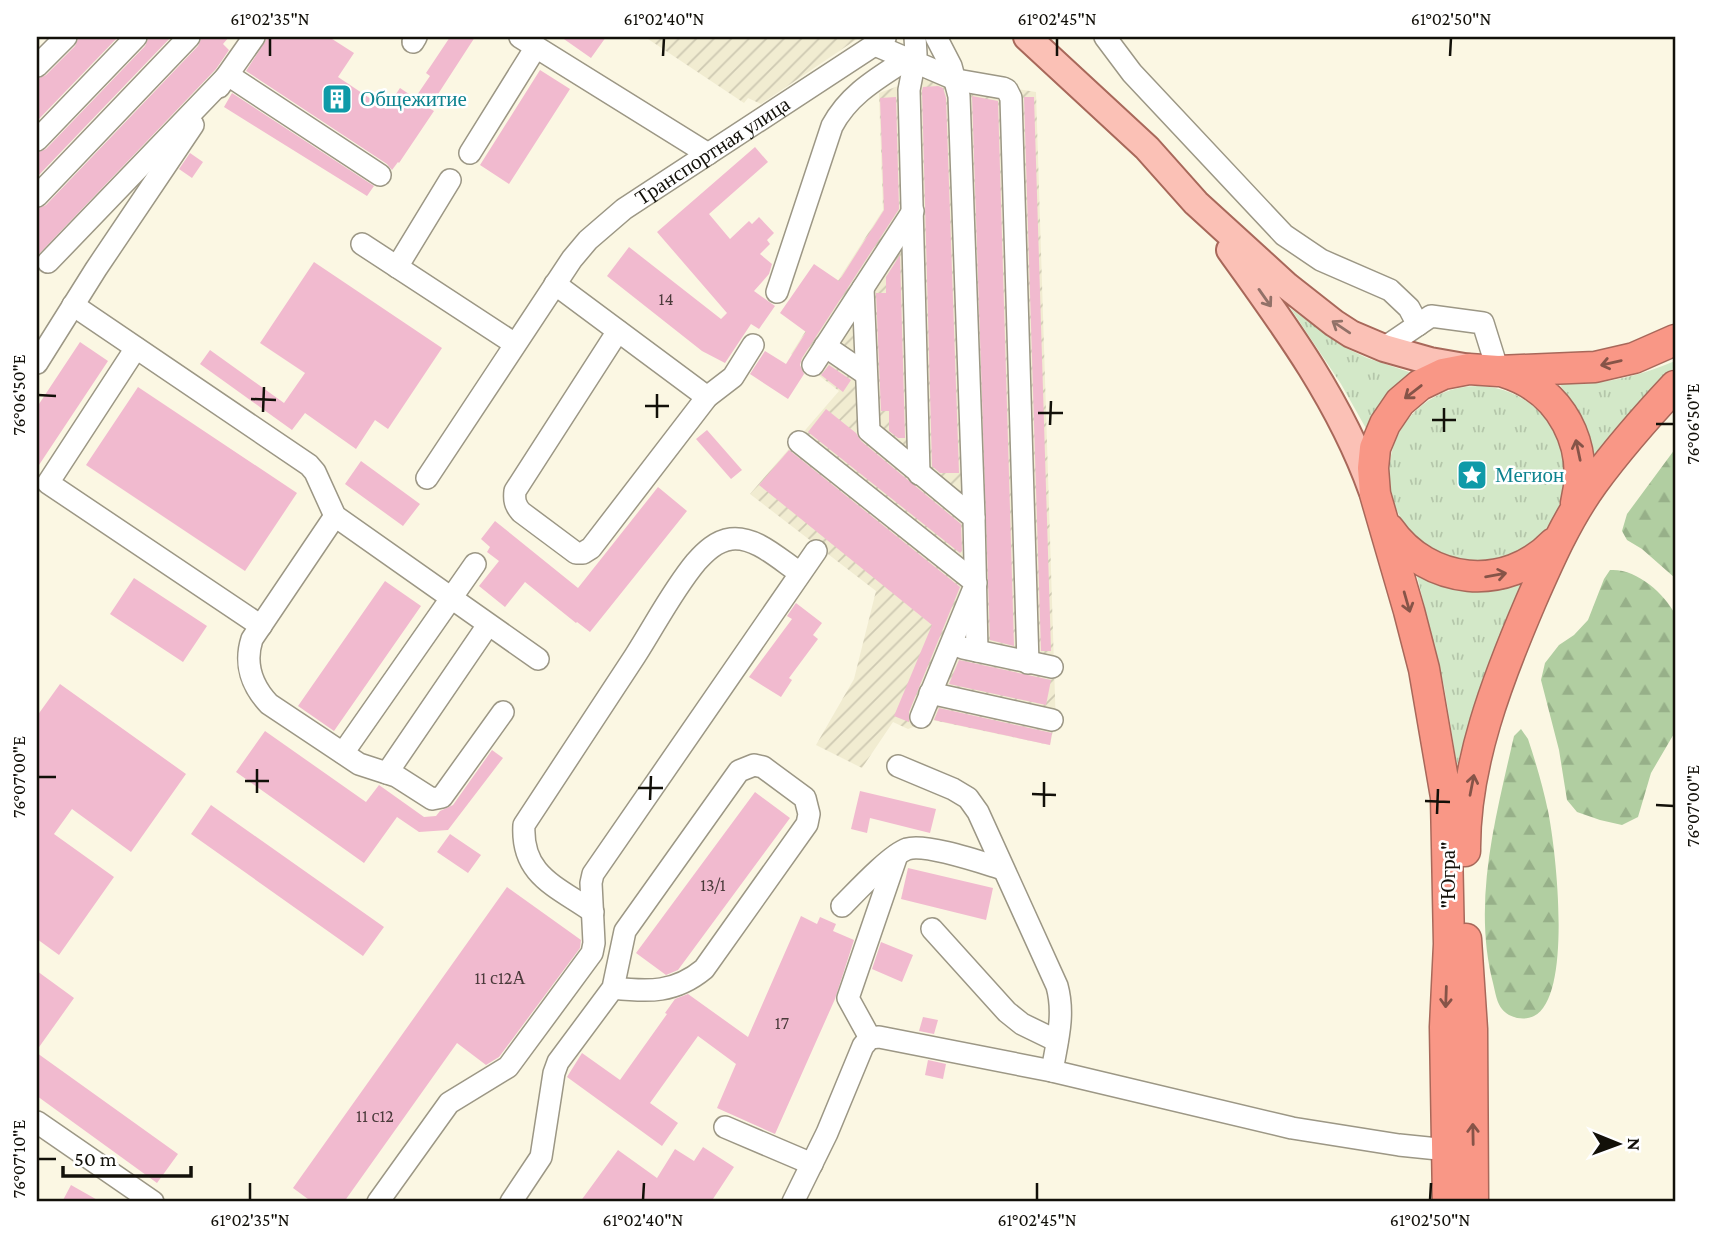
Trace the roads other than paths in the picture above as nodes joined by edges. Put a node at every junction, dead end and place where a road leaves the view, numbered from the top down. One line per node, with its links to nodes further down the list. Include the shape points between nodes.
1 (66, 37): 12 (street)
2 (136, 37): 15 (street)
3 (189, 37): 20 (street)
4 (254, 37): 13 (street)
5 (915, 37): 11 (street)
6 (936, 37): 14 (street)
7 (1027, 37): 21 (main road, via 1147,148)
8 (1105, 37): 30 (street, via 1132,73 1284,234 1321,260 1390,290)
9 (881, 41): 11 (street); 17 (street, Транспортная улица)
10 (528, 42): 16 (street); 17 (street)
11 (911, 60): 14 (street); 22 (street); 28 (street, via 855,94 839,113)
12 (37, 66)
13 (228, 75): 18 (street); 24 (street); 29 (street)
14 (957, 80): 48 (street); 65 (street, via 1003,88 1011,98)
15 (37, 140)
16 (470, 153)
17 (708, 154): 26 (street, Транспортная улица, via 607,222)
18 (380, 175)
19 (450, 180): 25 (street)
20 (37, 196)
21 (1196, 203): 37 (main road, one-way to 21, via 1334,323); 49 (main road, one-way to 49, via 1311,365 1339,412)
22 (913, 211): 27 (street); 46 (street)
23 (362, 243): 25 (street)
24 (48, 262)
25 (397, 267): 33 (street)
26 (555, 284): 31 (street); 33 (street, Транспортная улица)
27 (863, 288): 35 (street); 41 (street)
28 (777, 292)
29 (73, 305): 36 (street); 38 (street)
30 (1418, 325): 37 (street); 40 (street, via 1431,316 1483,323)
31 (618, 331): 43 (street); 43 (street, via 515,491 516,507 569,550 583,553 591,548)
32 (1675, 340): 40 (highway, "Югра", one-way to 40, via 1634,358 1595,367)
33 (515, 344): 45 (street, Транспортная улица)
34 (753, 345): 43 (street, via 733,377)
35 (825, 346): 39 (street); 41 (street)
36 (136, 348): 47 (street); 50 (street, via 309,465)
37 (1384, 348): 40 (main road)
38 (37, 363)
39 (813, 365)
40 (1487, 370): 49 (highway, "Югра", one-way to 49, via 1450,372 1431,379 1409,393 1392,413 1379,436 1373,461); 52 (highway, "Югра", one-way to 40, via 1581,467 1568,423 1539,389 1522,379)
41 (866, 374): 46 (street, via 869,431)
42 (1675, 386): 52 (highway, "Югра", via 1592,484)
43 (707, 397)
44 (799, 442): 56 (street)
45 (427, 478)
46 (923, 478): 48 (street); 51 (street)
47 (43, 479): 61 (street)
48 (973, 481): 51 (street)
49 (1379, 510): 52 (highway, "Югра", one-way to 52, via 1397,540 1416,558 1439,570 1470,577 1526,565 1552,545); 85 (highway, "Югра", one-way to 85, via 1424,669 1446,797)
50 (335, 516): 59 (street); 61 (street)
51 (974, 518): 53 (street)
52 (1569, 521): 92 (highway, "Югра", one-way to 52, via 1468,801 1500,678)
53 (975, 548): 56 (street); 58 (street)
54 (816, 551): 57 (street)
55 (475, 564): 59 (street)
56 (958, 569): 58 (street)
57 (800, 573): 77 (street, via 593,874); 77 (street, via 753,541 741,538 716,543 707,551 667,603 524,825 524,850 531,866)
58 (975, 583): 62 (street); 63 (street)
59 (451, 598): 60 (street); 71 (street)
60 (488, 625): 64 (street); 73 (street)
61 (261, 626): 71 (street, via 249,650 252,681 259,693)
62 (950, 645): 63 (street); 67 (street)
63 (977, 652): 65 (street)
64 (538, 659)
65 (1028, 663): 66 (street)
66 (1052, 667)
67 (930, 693): 69 (street); 70 (street)
68 (503, 712): 73 (street, via 442,797 432,799)
69 (921, 717)
70 (1052, 720)
71 (344, 754): 73 (street)
72 (898, 766): 75 (street, via 968,798)
73 (387, 774)
74 (897, 855): 75 (street, via 918,848); 76 (street); 80 (street, via 848,998)
75 (1003, 869): 81 (street, via 1057,986 1062,1016)
76 (842, 906)
77 (593, 912): 88 (street, via 592,953 508,1067 449,1103)
78 (932, 929): 81 (street, via 1007,1012)
79 (613, 988): 79 (street, via 663,990 704,969 807,824 805,798 764,767 746,766 739,771 625,931); 89 (street, via 558,1062 541,1157)
80 (870, 1038): 82 (street); 86 (street)
81 (1057, 1041): 82 (street)
82 (1052, 1071): 85 (street, via 1292,1128)
83 (37, 1122): 87 (street)
84 (725, 1127): 86 (street)
85 (1448, 1150): 91 (highway, "Югра")
86 (812, 1164): 90 (street)
87 (153, 1202)
88 (378, 1202)
89 (512, 1202)
90 (793, 1202)
91 (1448, 1202)
92 (1473, 1202)

